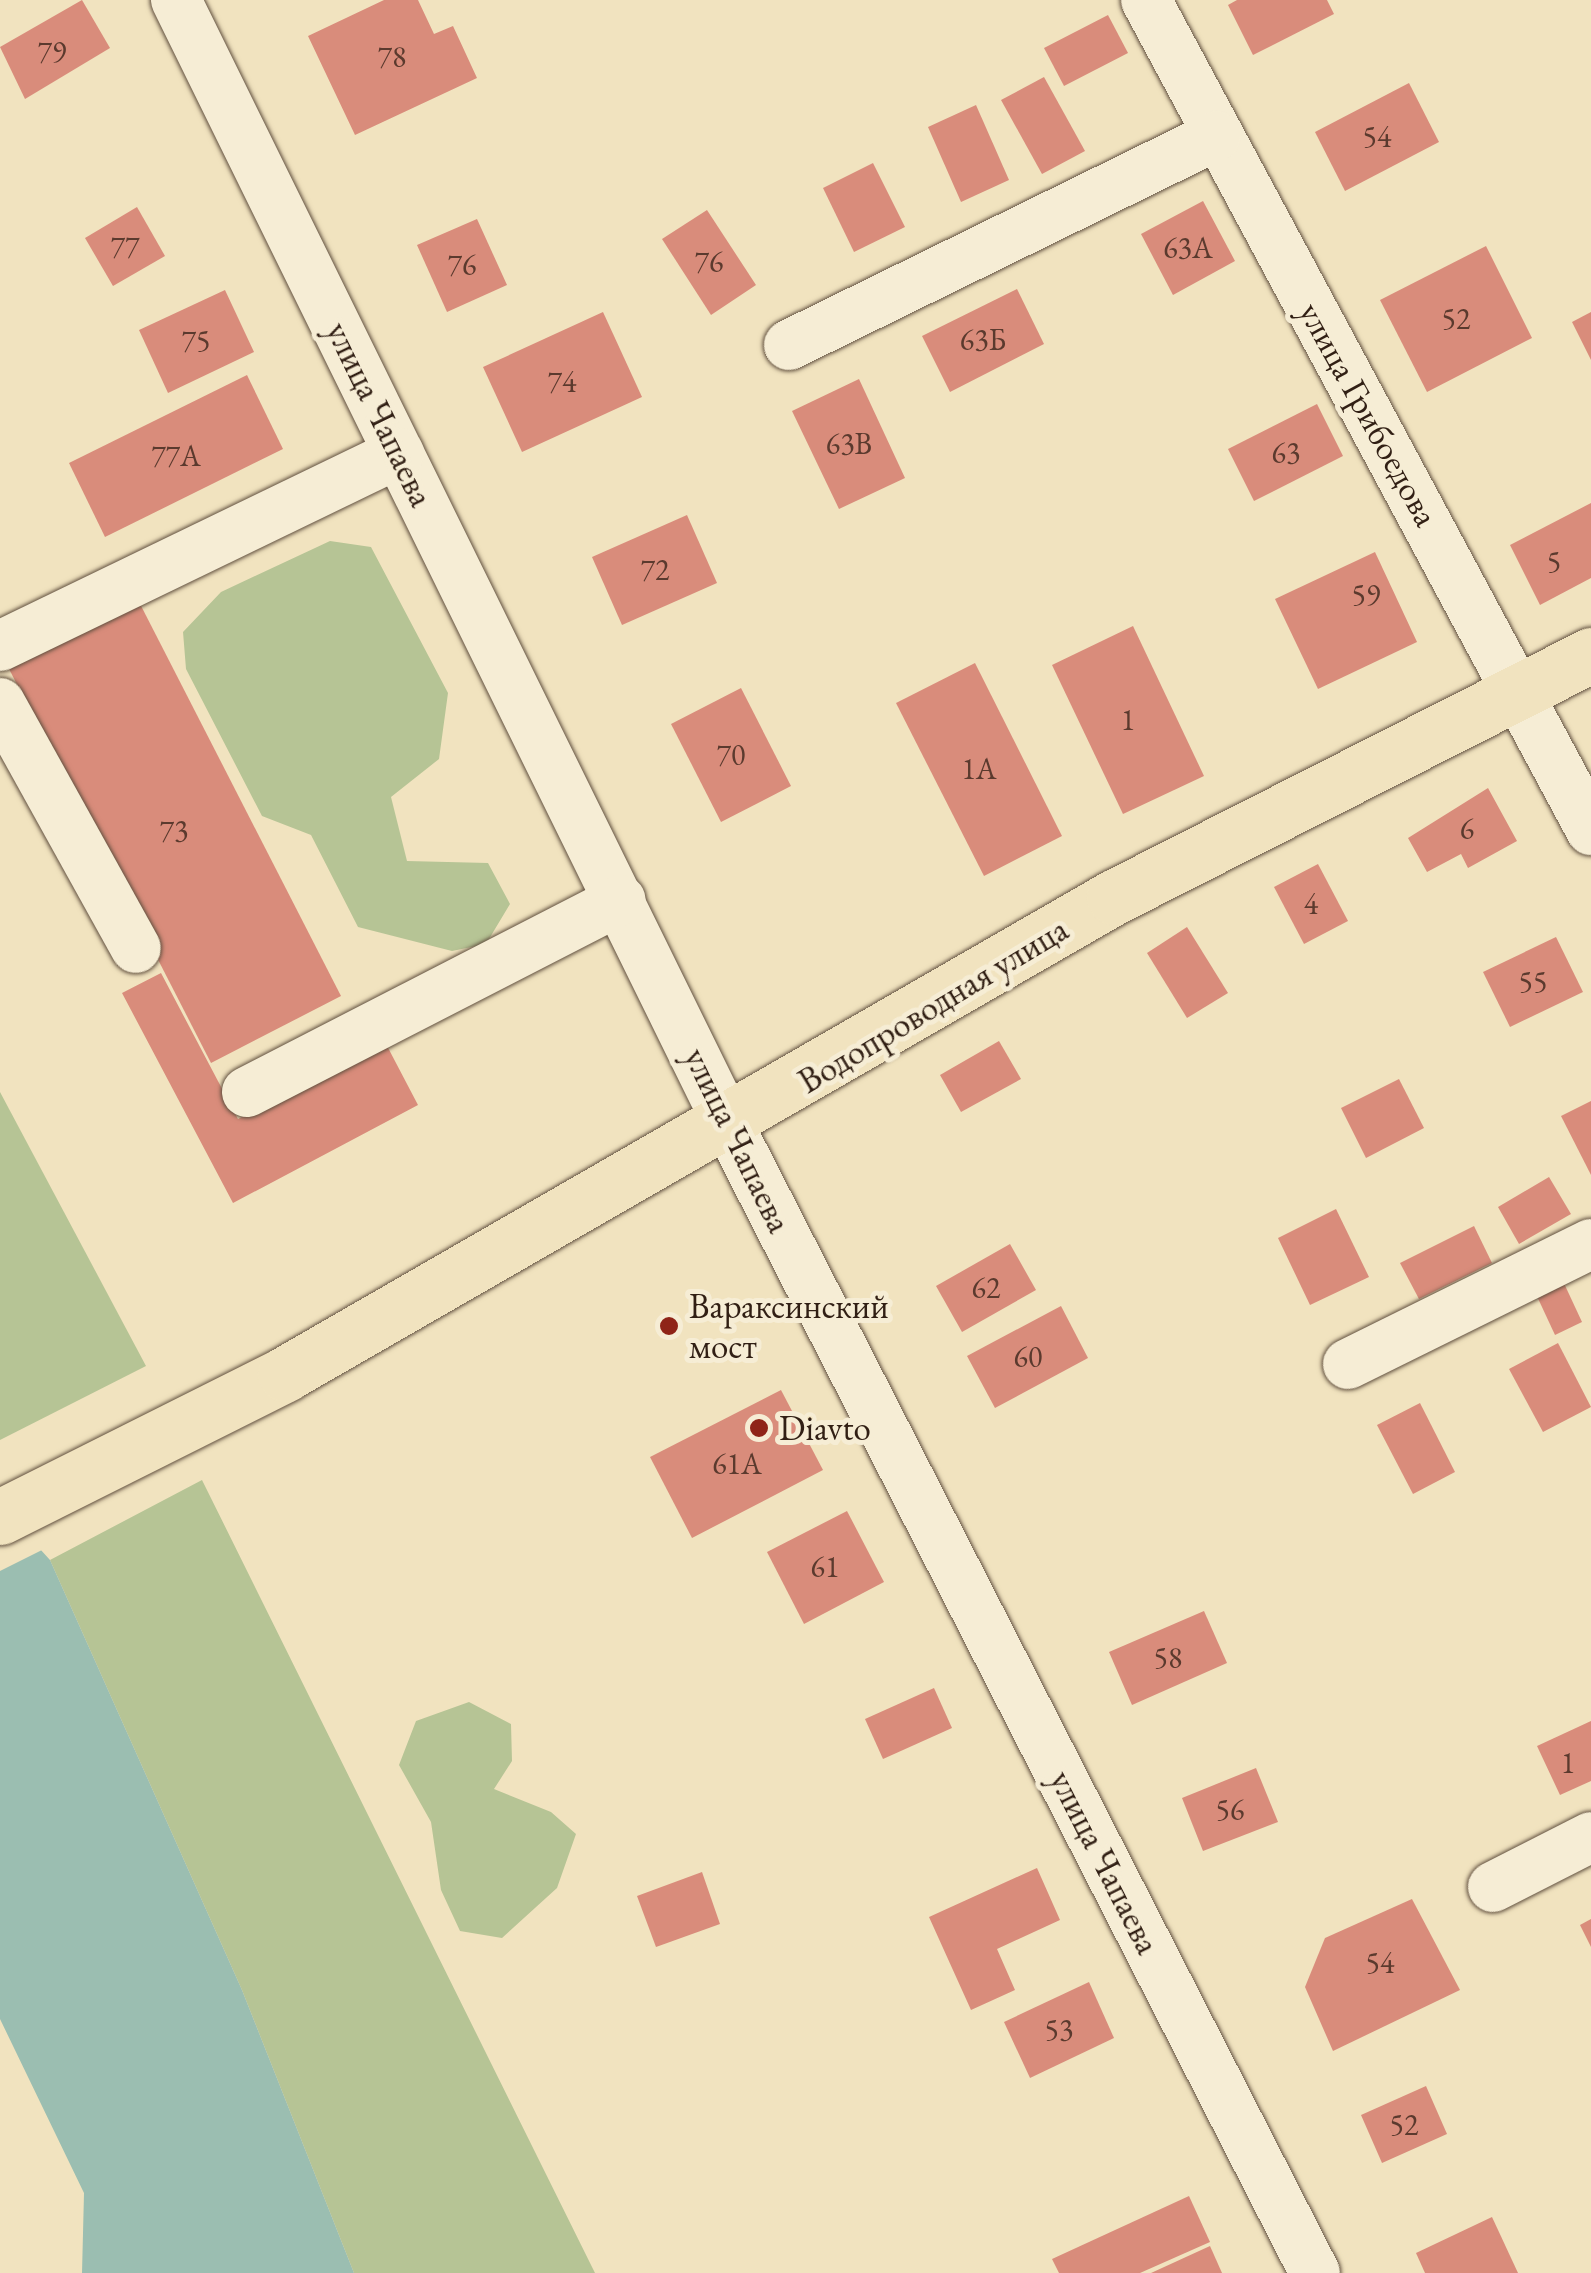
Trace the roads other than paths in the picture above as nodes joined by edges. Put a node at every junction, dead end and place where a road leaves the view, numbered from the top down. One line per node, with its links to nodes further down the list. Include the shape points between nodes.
1 (176, 0): 5 (street, улица Чапаева)
2 (1146, 0): 3 (street, улица Грибоедова)
3 (1215, 136): 4 (street); 8 (street, улица Грибоедова)
4 (789, 345)
5 (399, 453): 6 (street); 11 (street, улица Чапаева)
6 (0, 646)
7 (1591, 655): 8 (main road, Водопроводная улица)
8 (1523, 689): 10 (street, улица Грибоедова); 14 (main road, Водопроводная улица, via 1114,897)
9 (0, 703): 12 (street)
10 (1591, 830)
11 (622, 900): 13 (street); 14 (street, улица Чапаева)
12 (136, 948)
13 (247, 1092)
14 (729, 1126): 17 (main road, Водопроводная улица, via 285,1374); 20 (street, улица Чапаева)
15 (1591, 1244): 16 (street)
16 (1348, 1364)
17 (0, 1518)
18 (1591, 1837): 19 (street)
19 (1493, 1887)
20 (1314, 2273)

